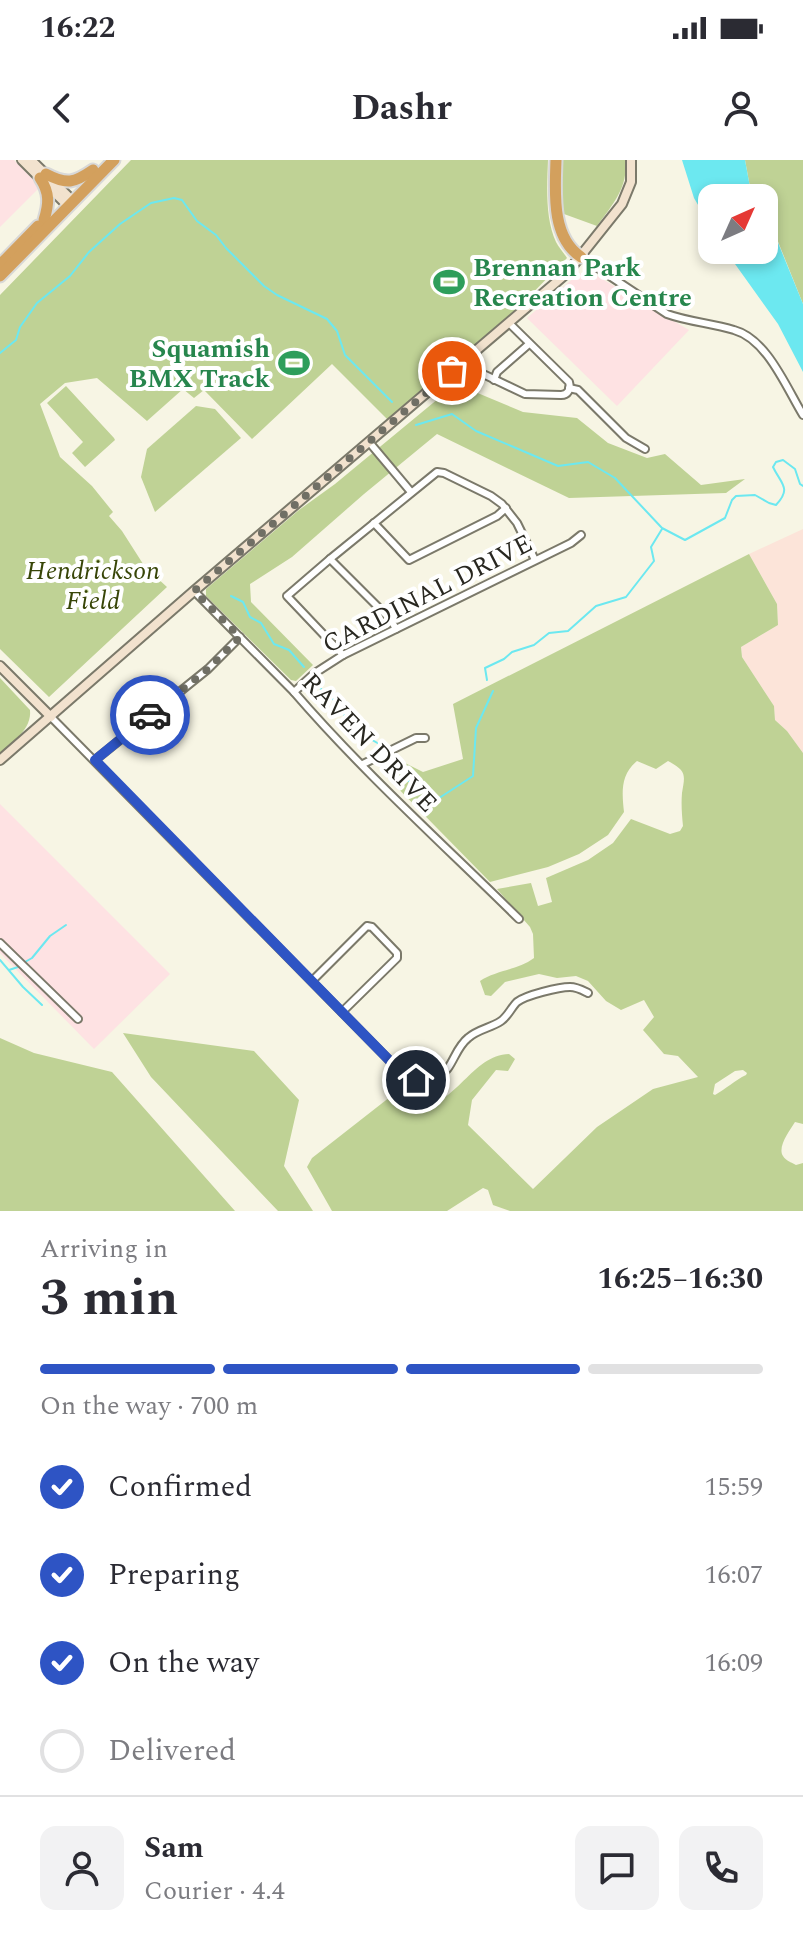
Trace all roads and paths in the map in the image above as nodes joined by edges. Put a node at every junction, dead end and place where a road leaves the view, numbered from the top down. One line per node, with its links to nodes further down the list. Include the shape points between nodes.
1 (22, 160): 8 (street)
2 (31, 160): 8 (street)
3 (103, 160): 7 (highway)
4 (114, 160): 9 (highway)
5 (556, 160): 11 (highway, via 560,228)
6 (631, 160): 11 (street, via 626,196)
7 (93, 170): 8 (highway, via 72,182); 9 (highway)
8 (43, 176): 9 (street); 10 (highway, via 48,195)
9 (68, 201): 10 (highway); 13 (highway)
10 (44, 220): 12 (highway)
11 (581, 257): 14 (street); 19 (street, via 667,314 737,330 756,341)
12 (0, 265)
13 (0, 276)
14 (509, 323): 15 (street); 16 (street)
15 (529, 344): 17 (street); 18 (street, via 569,382)
16 (468, 358): 17 (street); 20 (street)
17 (494, 380): 18 (street, via 527,395 564,395)
18 (569, 388): 21 (street, via 578,390 626,438)
19 (803, 415)
20 (369, 442): 22 (street); 28 (street)
21 (645, 449)
22 (411, 492): 23 (street, via 433,474 444,473); 24 (street)
23 (506, 508): 24 (street, via 409,560); 27 (street)
24 (374, 523): 26 (street)
25 (581, 535): 27 (street, CARDINAL DRIVE)
26 (330, 559): 29 (street); 31 (street, via 287,596)
27 (535, 560): 29 (street, CARDINAL DRIVE)
28 (194, 591): 30 (street, RAVEN DRIVE); 34 (street)
29 (396, 629): 31 (street, CARDINAL DRIVE)
30 (240, 637): 33 (street, RAVEN DRIVE); 37 (street)
31 (343, 655): 33 (street, CARDINAL DRIVE)
32 (0, 666): 34 (street)
33 (294, 692): 38 (street, RAVEN DRIVE)
34 (51, 717): 36 (street); 37 (street)
35 (425, 738): 38 (street)
36 (0, 760)
37 (95, 760): 41 (street)
38 (363, 764): 39 (street, RAVEN DRIVE)
39 (519, 919)
40 (0, 943): 44 (street)
41 (312, 981): 43 (street); 43 (street, via 367,926 372,927 397,958)
42 (588, 993): 43 (street, via 569,987 523,999 502,1020 468,1037 446,1070 427,1080 406,1075)
43 (342, 1012)
44 (78, 1019)

